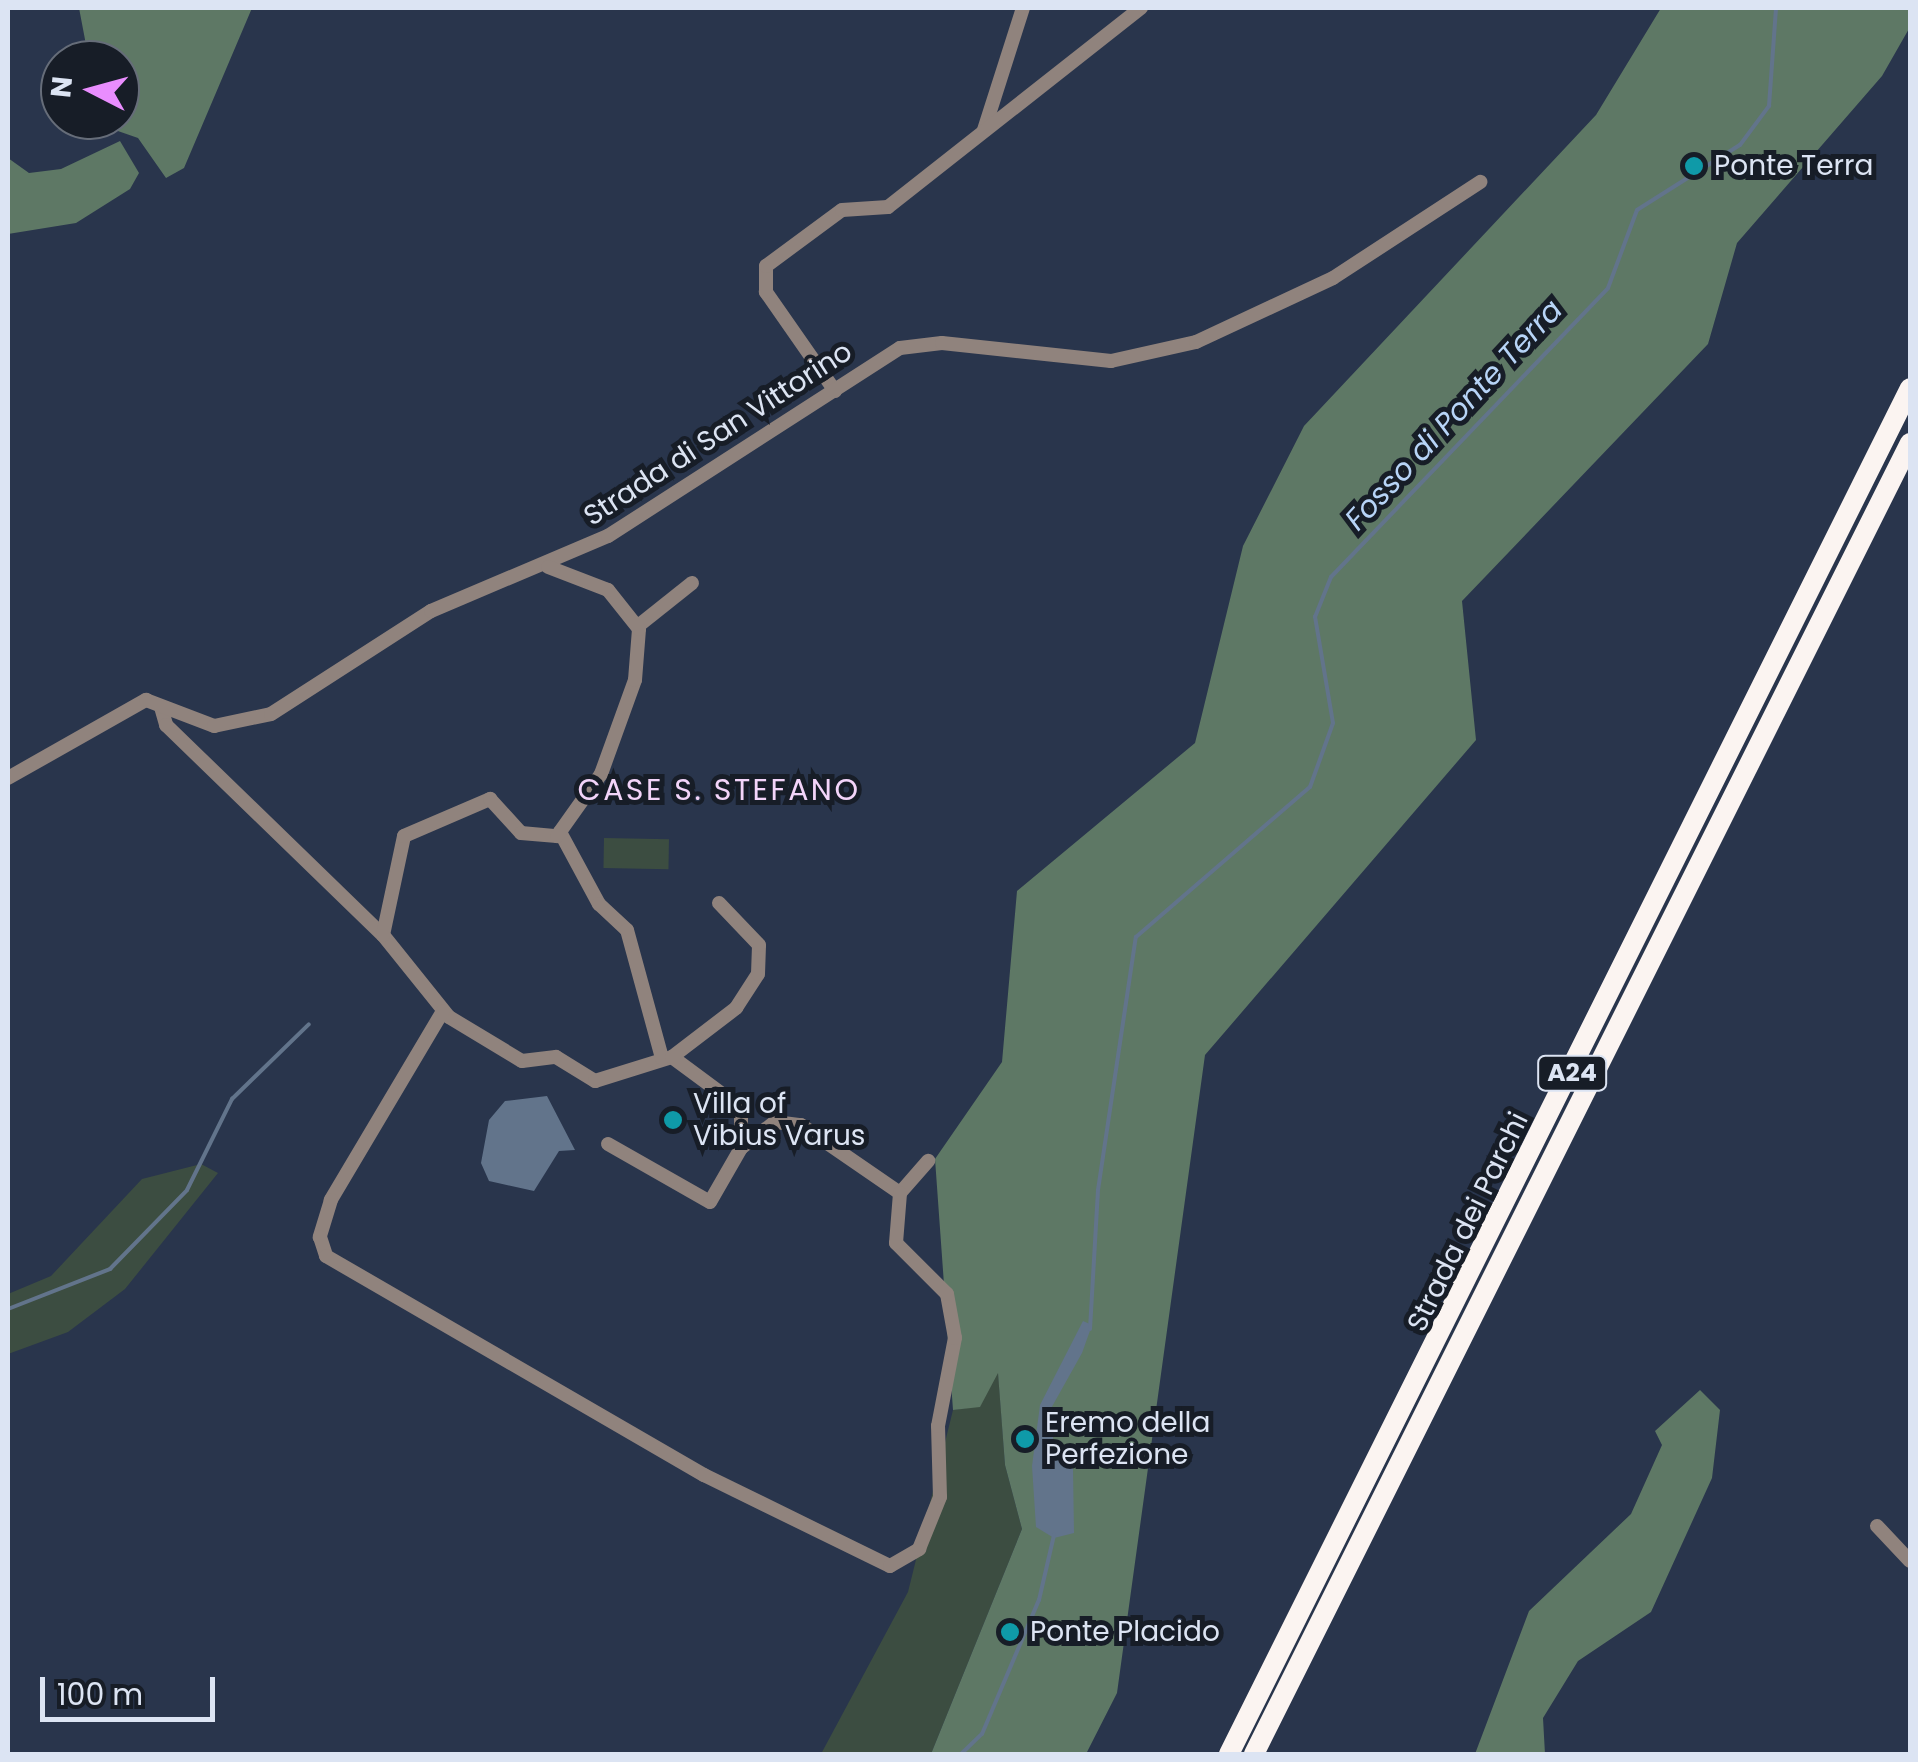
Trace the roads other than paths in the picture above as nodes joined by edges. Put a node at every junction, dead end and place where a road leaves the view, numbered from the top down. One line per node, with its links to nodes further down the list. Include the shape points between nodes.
1 (1023, 8): 3 (street)
2 (1141, 8): 3 (street)
3 (984, 131): 6 (street, via 888,208 842,210 764,268 766,292)
4 (1480, 182): 6 (street, Strada di San Vittorino, via 1327,281 1206,339 1105,361 917,343)
5 (1910, 388): 24 (highway, Strada dei Parchi / A24)
6 (835, 391): 8 (street, Strada di San Vittorino)
7 (1910, 444): 25 (highway, Strada dei Parchi / A24)
8 (548, 566): 10 (street, via 608,590); 11 (street, Strada di San Vittorino, via 431,611 257,720 214,726)
9 (692, 583): 10 (street)
10 (638, 626): 13 (street, via 634,680 605,764)
11 (162, 707): 12 (street, via 140,702); 15 (street, via 166,725)
12 (8, 778)
13 (560, 832): 15 (street, via 521,833 490,799 404,836); 17 (street, via 599,904 626,930)
14 (719, 904): 17 (street, via 759,945 758,974 734,1010)
15 (383, 935): 16 (street)
16 (443, 1010): 17 (street, via 526,1063 556,1057 592,1081); 21 (street, via 332,1200 320,1234 326,1256 704,1475 890,1566 919,1549 942,1492 938,1426 956,1338 947,1294 895,1239)
17 (667, 1058): 19 (street, via 741,1108)
18 (608, 1144): 19 (street, via 710,1202)
19 (742, 1148): 21 (street, via 775,1122 800,1125)
20 (928, 1161): 21 (street)
21 (900, 1193)
22 (1877, 1526): 23 (street)
23 (1910, 1561)
24 (1229, 1754)
25 (1254, 1754)

